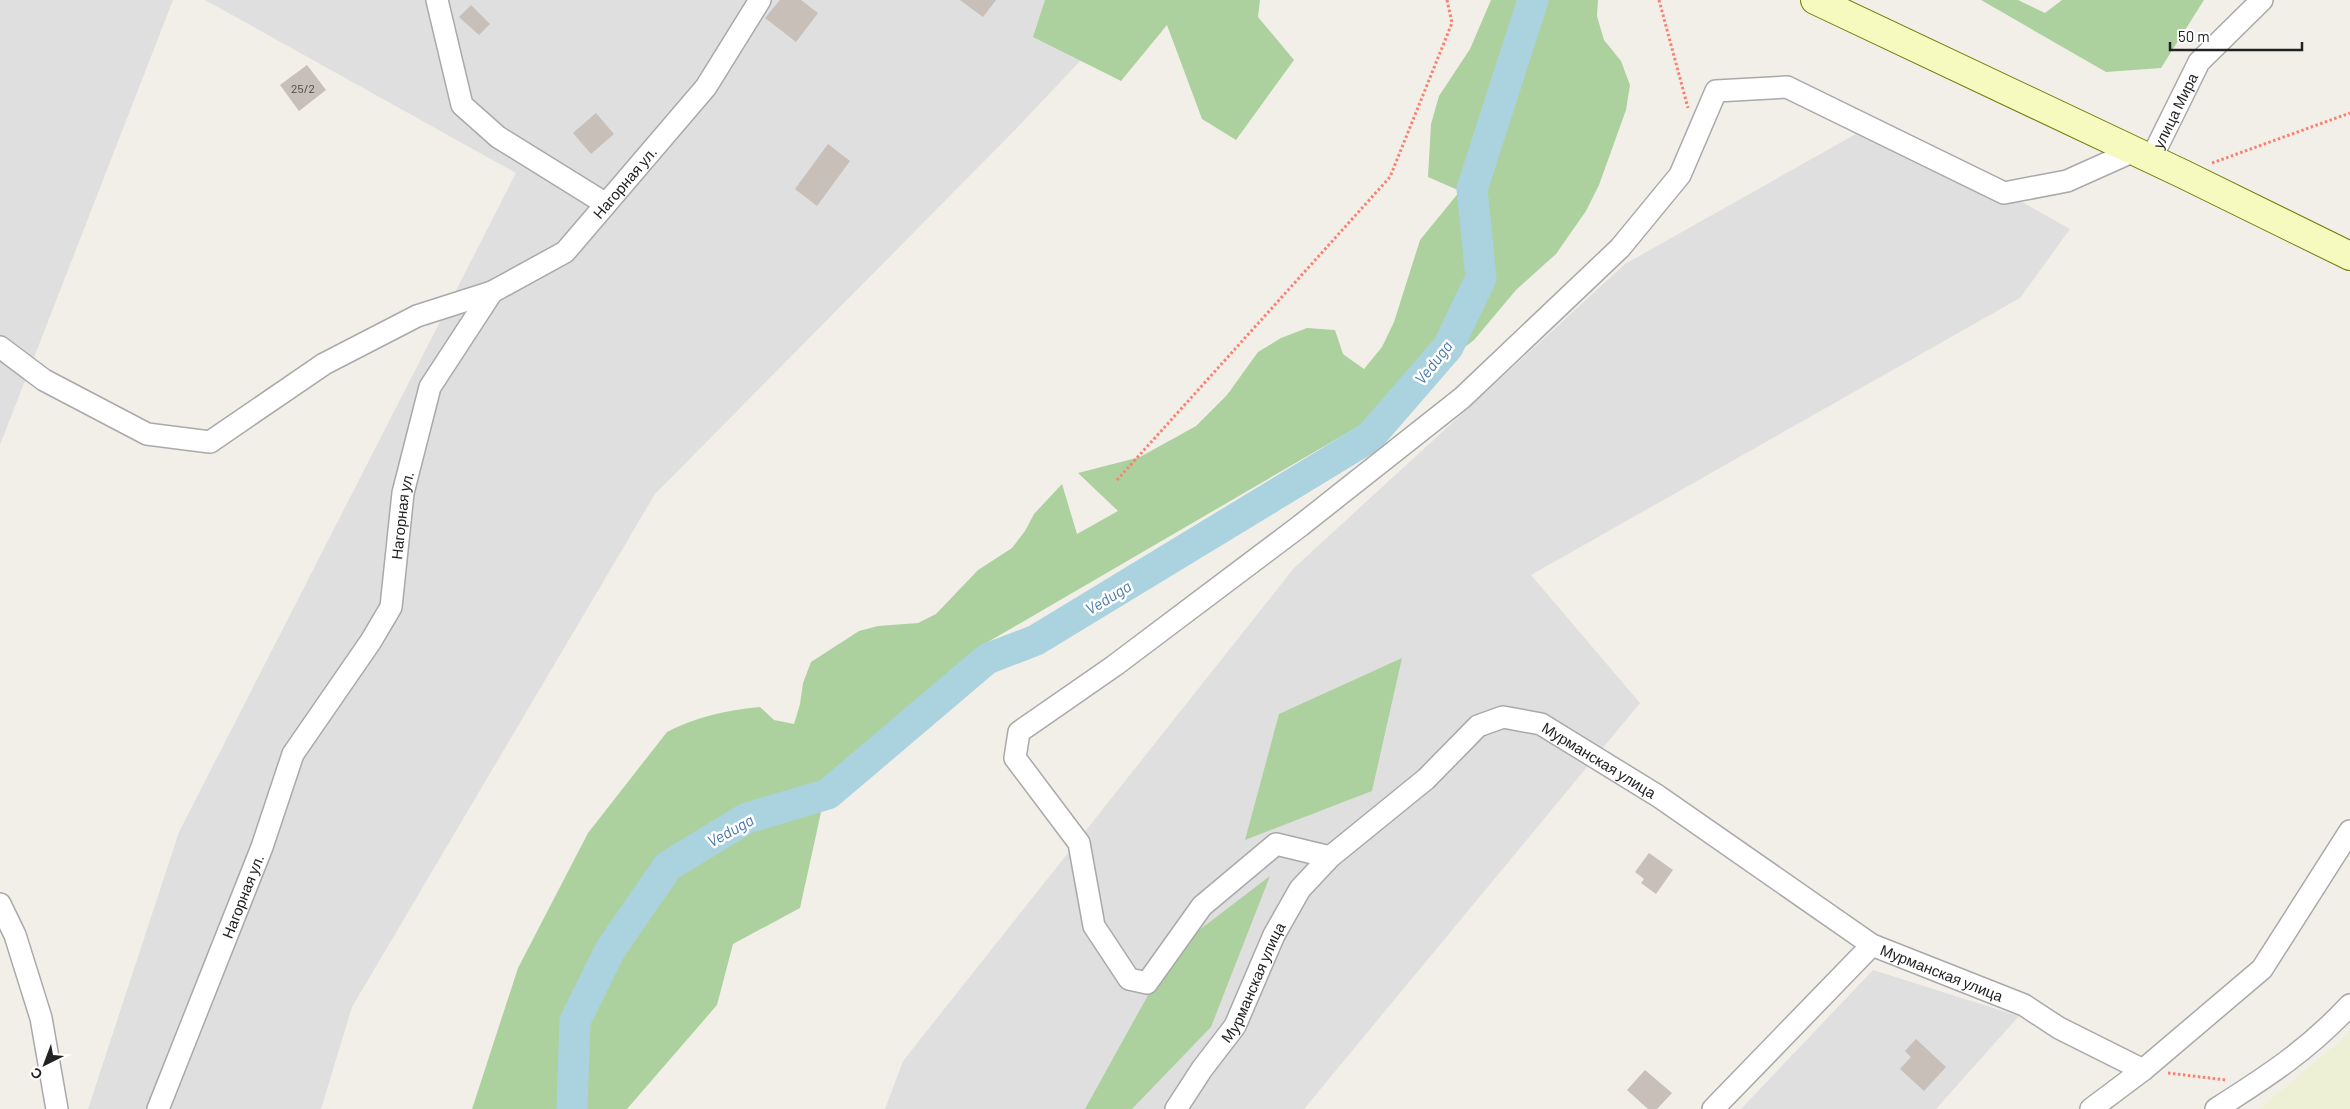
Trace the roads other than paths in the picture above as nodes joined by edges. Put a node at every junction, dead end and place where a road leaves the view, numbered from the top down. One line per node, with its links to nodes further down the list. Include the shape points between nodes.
1 (437, 0): 6 (street, via 462,105 498,138)
2 (760, 0): 6 (street, Нагорная ул., via 706,87)
3 (1815, 0): 5 (main road)
4 (2262, 0): 5 (street, улица Мира, via 2199,62)
5 (2142, 155): 7 (main road); 11 (street, via 2067,181 2004,193 1787,88 1716,91 1680,176 1620,248 1462,398 1285,538 1114,666 1019,732 1015,758 1079,843 1094,926 1129,979 1147,983 1202,906 1276,844)
6 (606, 204): 8 (street, Нагорная ул., via 565,252)
7 (2350, 256)
8 (492, 292): 9 (street, via 417,316 324,364 210,442 147,434 44,380); 17 (street, Нагорная ул., via 430,386 403,493 391,608 293,754 262,847)
9 (0, 348)
10 (2350, 831): 15 (street, via 2262,969)
11 (1330, 857): 13 (street, Мурманская улица, via 1426,779 1478,726 1503,717 1541,724 1658,796); 18 (street, Мурманская улица, via 1300,889 1274,935 1235,1026)
12 (0, 904): 16 (street, via 15,935 41,1018)
13 (1872, 945): 15 (street, Мурманская улица, via 2024,1005 2059,1028); 19 (street)
14 (2350, 1005): 21 (street, via 2322,1035 2276,1072)
15 (2143, 1070): 20 (street)
16 (57, 1109)
17 (158, 1109)
18 (1176, 1109)
19 (1713, 1109)
20 (2091, 1109)
21 (2216, 1109)

